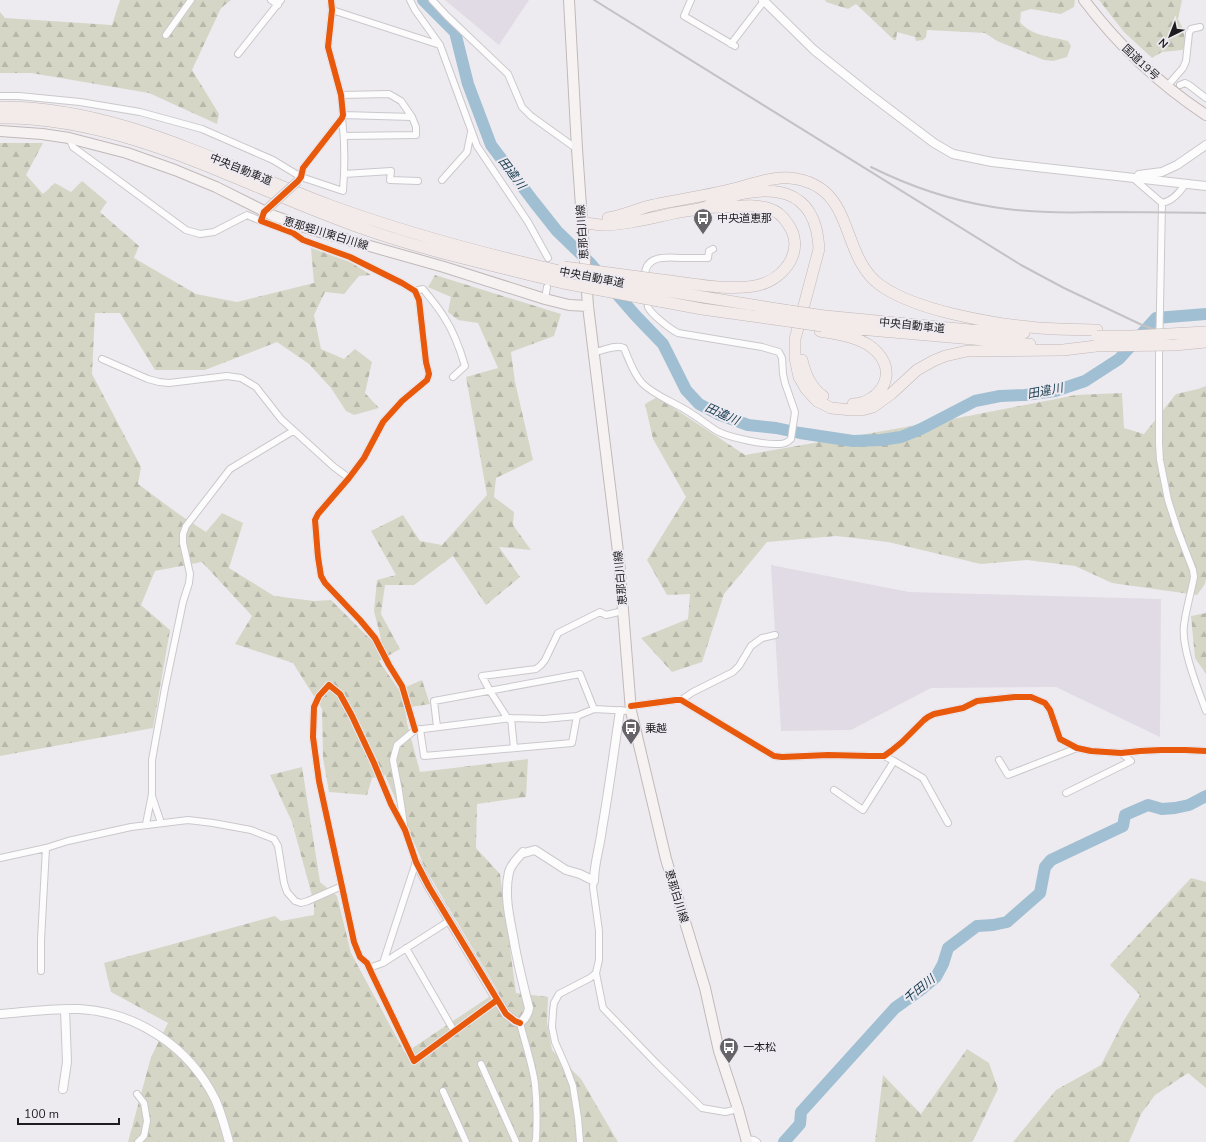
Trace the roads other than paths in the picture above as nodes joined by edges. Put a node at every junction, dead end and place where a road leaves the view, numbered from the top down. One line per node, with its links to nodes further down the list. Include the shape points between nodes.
1 (191, 0): 14 (street)
2 (271, 0): 11 (street)
3 (331, 0): 12 (street)
4 (410, 0): 15 (street)
5 (432, 0): 33 (street, via 508,74 522,107)
6 (569, 0): 33 (main road, 恵那白川線)
7 (691, 0): 8 (street, via 684,16 733,45)
8 (763, 0): 36 (street, via 814,50 943,149 992,162)
9 (1084, 0): 24 (highway, 国道19号, via 1112,34 1144,66 1178,96)
10 (1088, 0): 17 (highway, 国道19号, via 1114,32)
11 (280, 2): 16 (street)
12 (332, 10): 15 (street); 19 (street, via 328,47)
13 (1200, 27): 17 (street, via 1191,28 1186,62)
14 (166, 35)
15 (440, 45): 28 (street)
16 (238, 54)
17 (1169, 84): 23 (highway, 国道19号)
18 (1180, 85): 21 (street, via 1189,85)
19 (341, 95): 25 (street); 26 (street, via 389,94 401,101)
20 (0, 96): 37 (street, via 80,102 147,114 202,129 273,160)
21 (1206, 98)
22 (0, 107): 49 (highway, 中央自動車道, via 56,112 118,124 183,146 380,223)
23 (1206, 112)
24 (1206, 115)
25 (342, 116): 26 (street); 30 (street); 37 (street, via 303,168)
26 (412, 117): 30 (street, via 416,135)
27 (0, 118): 49 (highway, 中央自動車道, via 55,122 116,135 180,156 354,226 412,244)
28 (471, 130): 38 (street, via 467,152); 48 (street, via 477,146 528,222)
29 (0, 131): 31 (main road, 恵那蛭川東白川線)
30 (344, 136): 35 (street)
31 (69, 138): 45 (main road, 恵那蛭川東白川線, via 175,170 216,187); 45 (street, via 73,147 186,230 200,234 214,232 247,215)
32 (1206, 144): 34 (street)
33 (577, 149): 46 (main road, 恵那白川線)
34 (1178, 165): 36 (street, via 1162,172); 41 (street, via 1175,178)
35 (344, 174): 37 (street, via 343,191); 39 (street, via 391,171 390,180)
36 (1133, 178): 41 (street); 43 (street)
37 (300, 179): 45 (street, bridge)
38 (442, 180)
39 (418, 181)
40 (768, 181): 46 (highway); 56 (highway, via 799,192 819,214 824,228 825,252 802,342 801,355 810,382 818,393 835,401 856,404 876,396 886,378 886,369 878,352 859,339); 58 (highway, via 790,178 819,187 837,206 864,268 876,282 909,300 929,308 987,322)
41 (1183, 183): 42 (street); 43 (street, via 1181,192 1168,202)
42 (1206, 186)
43 (1162, 203): 72 (street, via 1160,460 1168,500 1193,570 1194,577 1183,626 1183,638)
44 (706, 207): 46 (highway, via 631,222 600,225); 51 (highway, via 756,206 769,208 777,213 788,224 793,236 794,248 790,264 778,276 758,286); 58 (highway, via 733,196 772,190 791,195 804,205 815,222 819,249 795,339 796,358 799,377 806,389 817,401 831,408 862,410 873,407 917,370 945,356 967,351 1063,350)
45 (264, 214): 52 (street, via 303,240 350,257); 53 (main road, 恵那蛭川東白川線)
46 (582, 222): 54 (main road, 恵那白川線)
47 (713, 249): 60 (street, via 709,251 708,258 660,258 647,266 645,273 648,308 670,330 678,333 779,352 785,383 795,412 791,439 781,444 762,442 737,438 718,431 658,396 642,383 621,346)
48 (548, 258)
49 (564, 274): 51 (highway, 中央自動車道, bridge); 51 (highway, bridge)
50 (547, 287): 53 (street)
51 (660, 290): 55 (highway, 中央自動車道); 55 (highway, 中央自動車道, via 702,309)
52 (415, 291): 62 (street, via 423,289 456,340 465,366); 64 (street, via 419,300 429,374 427,380 402,401 383,422 364,458)
53 (545, 299): 54 (main road, 恵那蛭川東白川線, via 569,305)
54 (588, 306): 60 (main road, 恵那白川線)
55 (788, 320): 56 (highway, 中央自動車道, bridge)
56 (823, 324): 58 (highway, 中央自動車道, via 1019,343)
57 (1206, 332): 58 (highway, 中央自動車道, bridge)
58 (1097, 337): 59 (highway, 中央自動車道, bridge, via 1161,345)
59 (1206, 342)
60 (594, 352): 65 (main road, 恵那白川線)
61 (102, 359): 63 (street, via 159,382 227,376 241,378 256,387)
62 (453, 377)
63 (293, 431): 64 (street); 86 (street, via 230,469 186,526 183,543 190,574 189,583 164,688 152,760)
64 (349, 478): 76 (street, via 315,520 321,576 375,638 402,686)
65 (623, 611): 67 (street, via 606,615 600,612 558,633 541,665 536,669 482,676); 70 (main road, 恵那白川線)
66 (776, 635): 68 (street, via 762,638 751,646 733,672)
67 (490, 691): 69 (street, via 580,674); 74 (street); 75 (street, via 434,701)
68 (681, 700): 70 (street); 81 (street, via 774,756)
69 (594, 709): 71 (street); 73 (street)
70 (631, 709): 71 (street); 111 (main road, 恵那白川線, via 666,859 705,988 719,1051)
71 (620, 711): 94 (street, via 603,829 594,867)
72 (1206, 711)
73 (577, 716): 74 (street, via 544,719); 77 (street, via 572,743)
74 (509, 718): 75 (street); 77 (street)
75 (437, 727): 76 (street)
76 (417, 730): 77 (street, via 424,756); 90 (street, via 397,745 392,760)
77 (514, 748)
78 (1077, 748): 80 (street); 81 (street, via 1060,739 1045,703 1031,697 1015,697 977,701 963,708 934,714); 82 (street, via 1008,775)
79 (1206, 751): 80 (street)
80 (1121, 753): 85 (street, via 1131,761)
81 (884, 756): 83 (street)
82 (999, 760)
83 (894, 761): 84 (street, via 863,810); 88 (street, via 923,778)
84 (834, 790)
85 (1066, 793)
86 (152, 794): 87 (street); 89 (street)
87 (161, 823): 89 (street); 95 (street, via 188,820 213,823 251,830 274,839 278,846 287,892 295,901 308,901)
88 (948, 823)
89 (146, 824): 91 (street)
90 (405, 830): 93 (street); 95 (street, via 352,716 340,694 329,685 318,696 314,707 313,737 319,781)
91 (46, 848): 92 (street); 100 (street)
92 (0, 858)
93 (416, 862): 96 (street); 98 (street)
94 (594, 881): 101 (street, via 599,931 599,960); 105 (street, via 566,870 535,850 523,852 512,865 508,884 508,909 529,1008 525,1019)
95 (342, 886): 99 (street, via 354,942 360,957)
96 (449, 921): 97 (street); 102 (street)
97 (406, 948): 98 (street); 106 (street)
98 (383, 963): 99 (street)
99 (369, 968): 106 (street, via 414,1061)
100 (41, 971)
101 (596, 972): 111 (street, via 603,1008 702,1108 725,1112); 118 (street, via 560,994 552,1011 555,1042 573,1086)
102 (497, 1000): 105 (street, via 506,1014); 106 (street)
103 (65, 1009): 104 (street); 108 (street, via 67,1062); 114 (street, via 96,1011 125,1018 151,1030 170,1043 205,1082 219,1107)
104 (0, 1014)
105 (520, 1023): 117 (street, via 535,1083)
106 (454, 1031)
107 (480, 1064): 116 (street)
108 (63, 1089)
109 (443, 1091): 115 (street)
110 (137, 1094): 113 (street, via 144,1104 147,1121 144,1136)
111 (738, 1109): 112 (main road, 恵那白川線)
112 (747, 1140): 119 (street)
113 (138, 1142)
114 (229, 1142)
115 (466, 1142)
116 (516, 1142)
117 (535, 1142)
118 (580, 1142)
119 (757, 1142)

